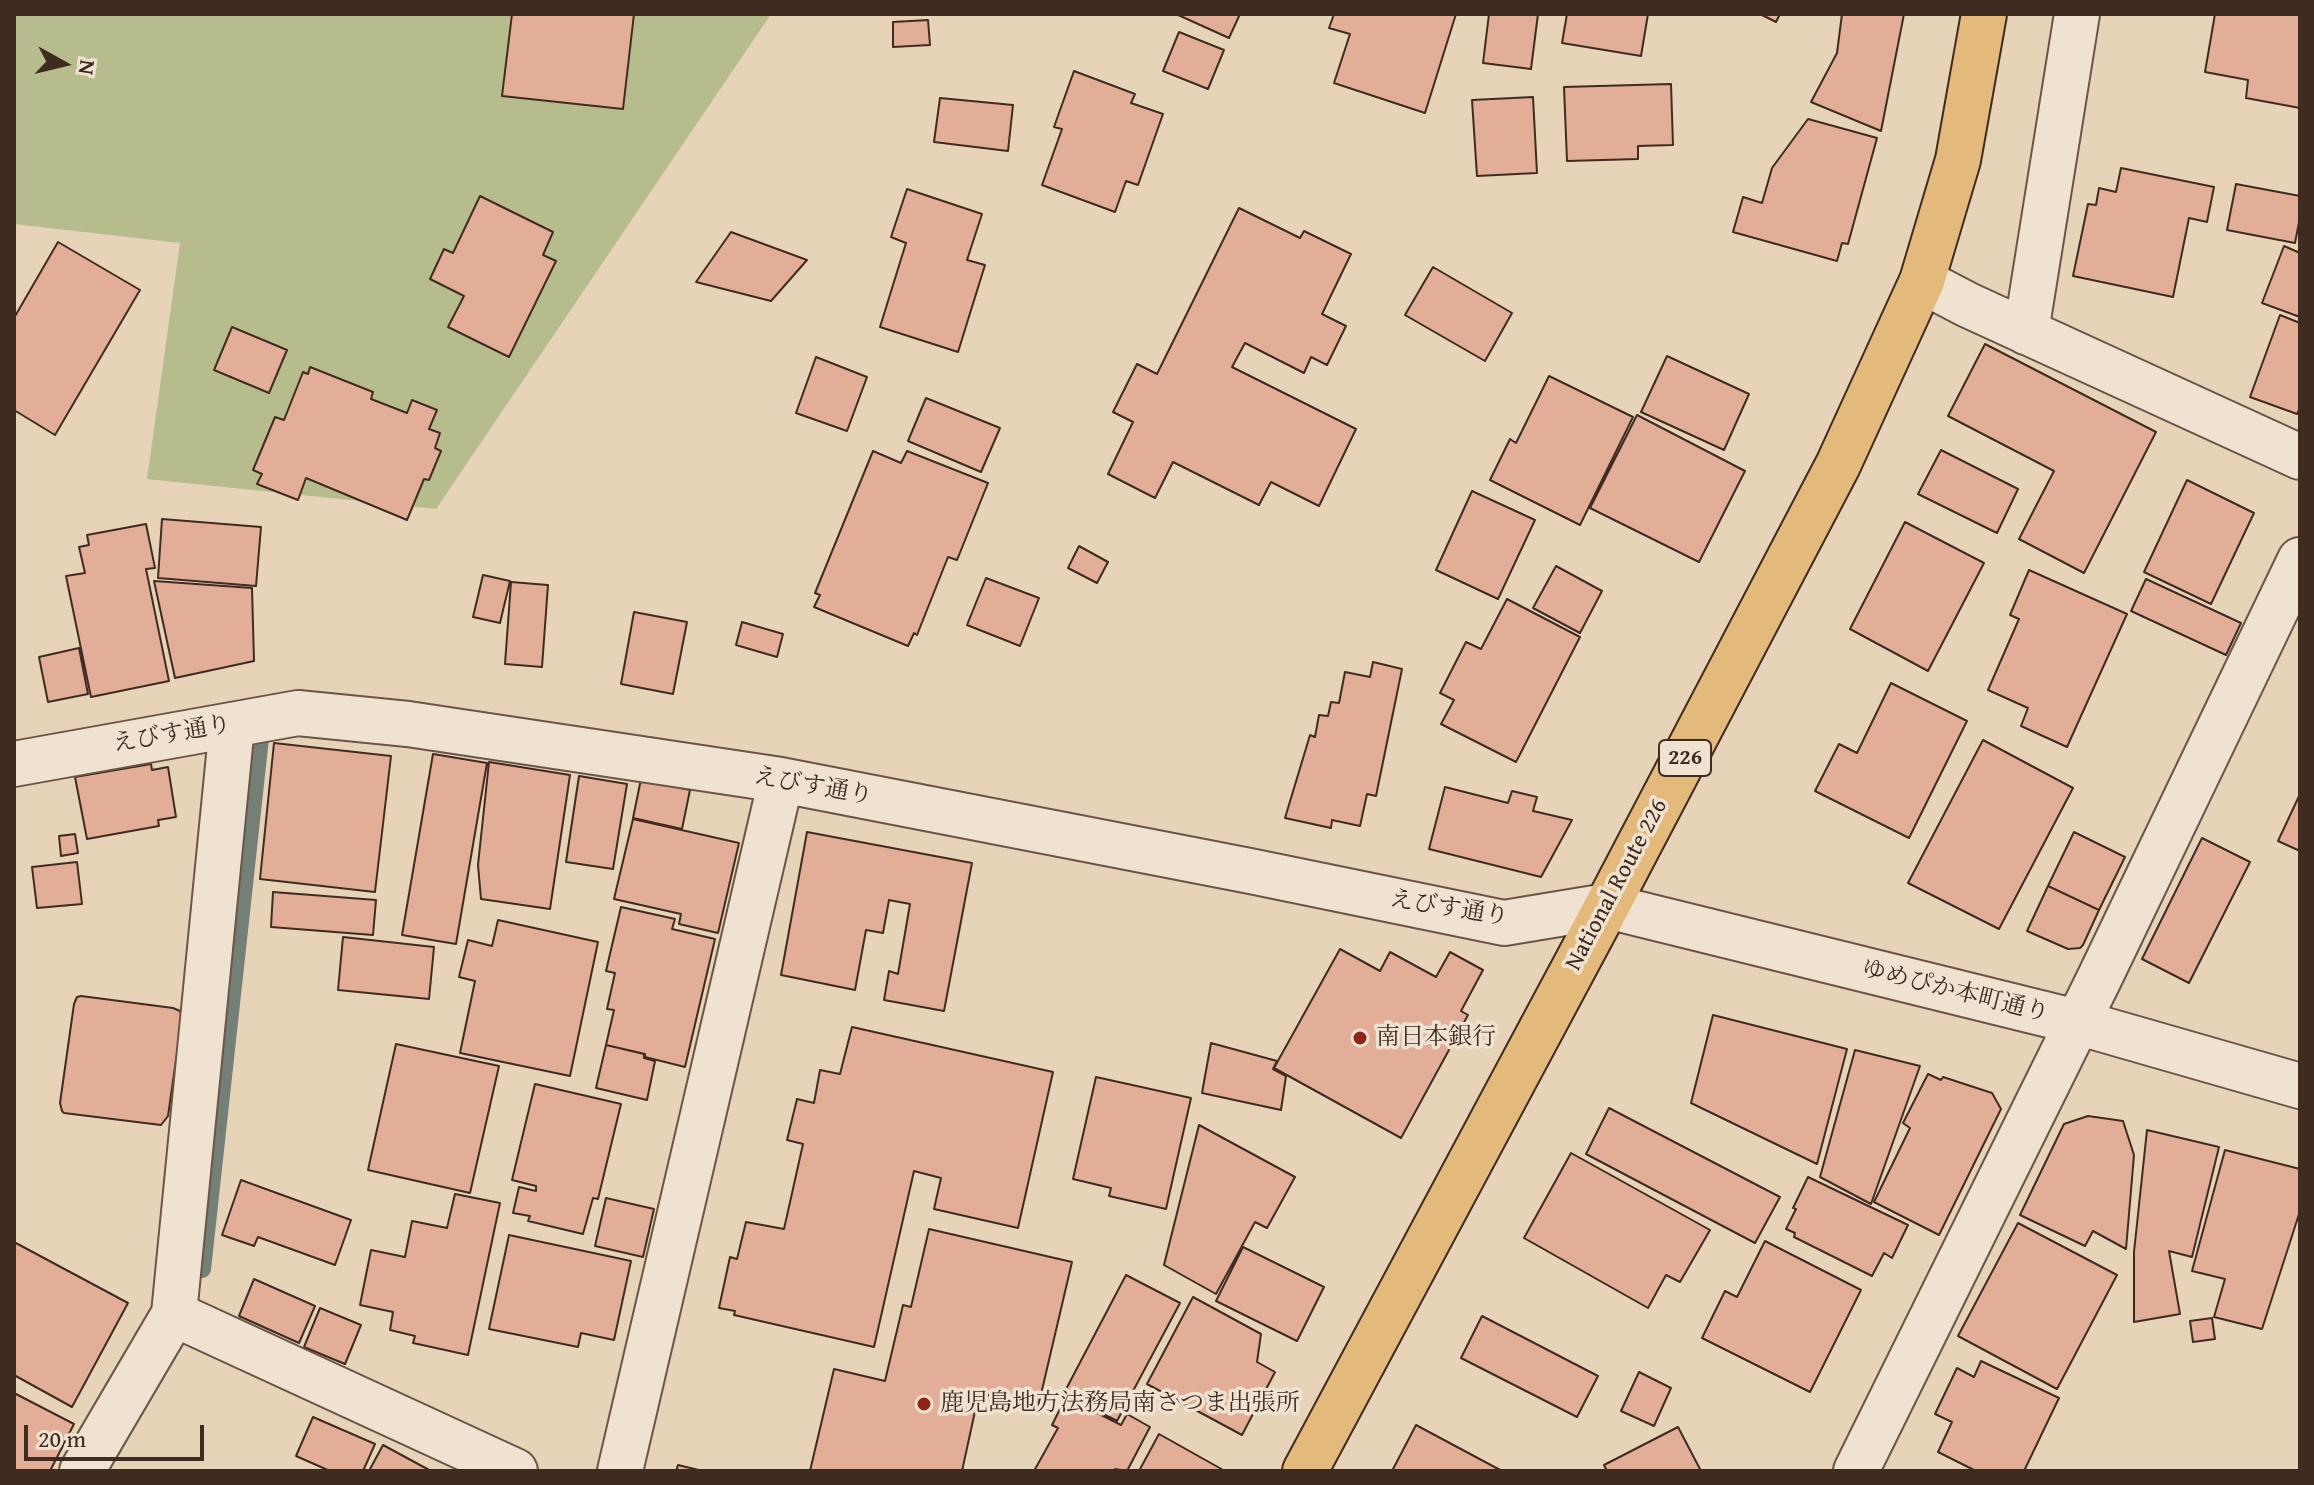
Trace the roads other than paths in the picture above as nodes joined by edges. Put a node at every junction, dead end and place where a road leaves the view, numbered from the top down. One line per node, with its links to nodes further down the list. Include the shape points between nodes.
1 (1984, 14): 3 (highway, National Route 226 / 226, via 1958,160)
2 (2077, 14): 4 (street)
3 (1922, 281): 4 (street); 10 (highway, National Route 226 / 226, via 1838,465)
4 (2026, 332): 5 (street)
5 (2300, 457)
6 (2300, 560): 11 (street)
7 (232, 725): 8 (street, えびす通り); 9 (street, えびす通り, via 298,713 408,724); 13 (street)
8 (14, 764)
9 (781, 780): 10 (street, えびす通り, via 1504,923); 16 (street)
10 (1607, 906): 11 (street, ゆめぴか本町通り); 17 (highway, National Route 226 / 226)
11 (2077, 1022): 12 (street, ゆめぴか本町通り); 18 (street)
12 (2300, 1086)
13 (174, 1314): 14 (street); 15 (street)
14 (82, 1471)
15 (515, 1471)
16 (620, 1471)
17 (1305, 1471)
18 (1856, 1471)

